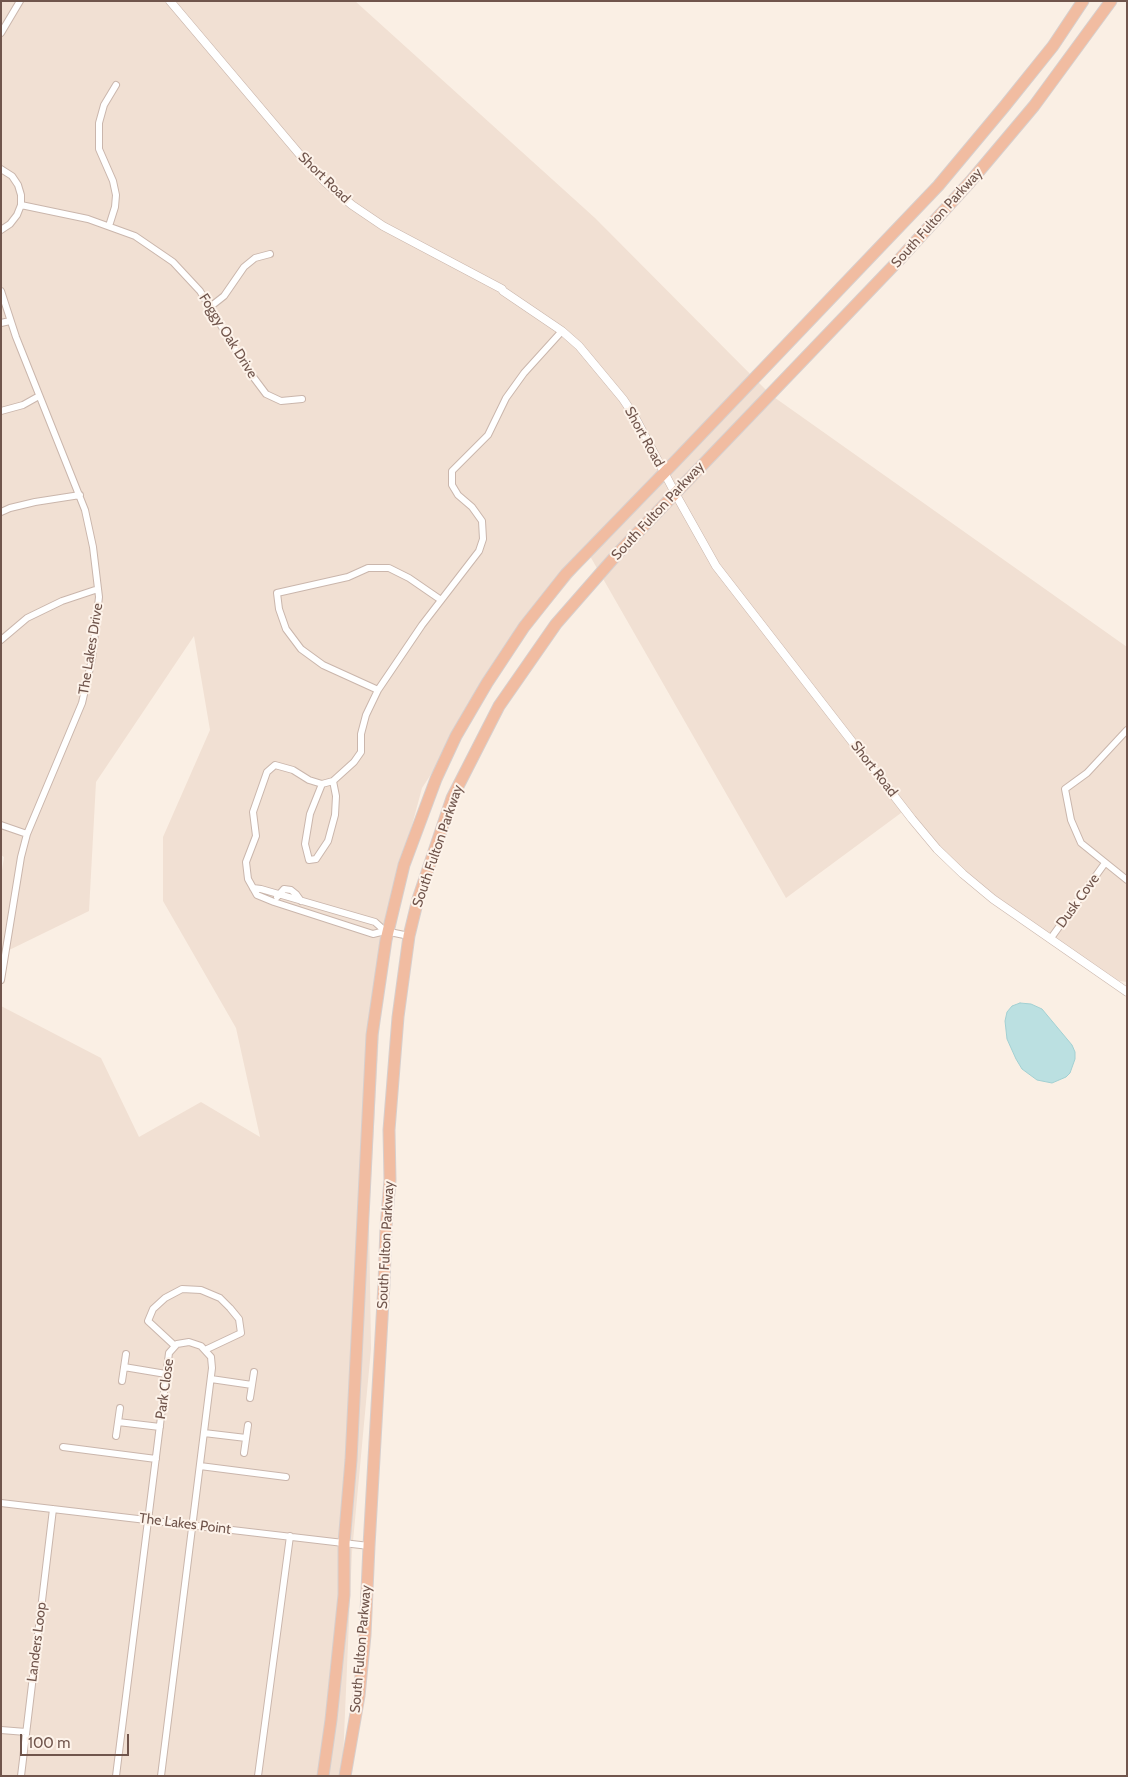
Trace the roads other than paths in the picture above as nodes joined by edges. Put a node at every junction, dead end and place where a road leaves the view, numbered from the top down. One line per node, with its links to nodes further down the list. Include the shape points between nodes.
1 (20, 1): 5 (street)
2 (170, 1): 16 (street, Short Road, via 301,156 352,206 382,226 502,289)
3 (1083, 1): 20 (highway, South Fulton Parkway, via 1035,69 938,186)
4 (1111, 1): 21 (highway, South Fulton Parkway, via 1034,106 970,182 898,262)
5 (1, 33)
6 (116, 85): 9 (street, via 104,105 99,123 99,149 116,195)
7 (1, 169): 8 (street, via 18,185)
8 (21, 205): 9 (street, Foggy Oak Drive); 10 (street, via 10,224)
9 (109, 226): 13 (street, Foggy Oak Drive, via 135,236 173,262)
10 (1, 230)
11 (270, 254): 13 (street, via 255,258 244,267 224,296)
12 (1, 291): 14 (street, The Lakes Drive)
13 (210, 307): 18 (street, Foggy Oak Drive, via 266,394 281,401)
14 (10, 320): 15 (street); 17 (street, The Lakes Drive)
15 (1, 323)
16 (562, 331): 20 (street, Short Road, via 623,399); 25 (street, via 506,398 488,435 452,471 452,485 482,521 483,539 479,551)
17 (40, 396): 19 (street); 22 (street, The Lakes Drive)
18 (302, 399)
19 (1, 411)
20 (664, 473): 21 (street, Short Road); 40 (highway, South Fulton Parkway, via 566,574 524,627 487,683 456,736 436,779 404,865)
21 (675, 493): 41 (highway, South Fulton Parkway, via 556,624 498,706 452,798 431,856); 42 (street, Short Road, via 716,566 912,819 963,874)
22 (80, 495): 23 (street); 24 (street, The Lakes Drive, via 93,547)
23 (1, 512)
24 (98, 589): 26 (street, via 62,601 28,618); 32 (street, The Lakes Drive, via 92,659 82,703)
25 (441, 600): 27 (street); 27 (street, via 389,568 368,568 348,577 277,593 286,629 301,649 322,665)
26 (1, 640)
27 (378, 690): 29 (street, via 361,734 361,752)
28 (1127, 730): 33 (street, via 1087,773 1065,789 1071,820 1081,843)
29 (333, 781): 30 (street); 30 (street, via 335,815 328,841 316,859 309,860 305,844 310,814)
30 (322, 784): 35 (street, via 276,765 267,772 253,812 256,836 246,862)
31 (1, 825): 32 (street)
32 (27, 834): 43 (street, The Lakes Drive)
33 (1105, 863): 34 (street); 42 (street, Dusk Cove)
34 (1127, 880)
35 (253, 888): 36 (street); 37 (street, via 257,895)
36 (278, 894): 37 (street); 38 (street, via 284,889 291,890 301,901)
37 (274, 902): 39 (street)
38 (326, 908): 39 (street); 40 (street, via 374,922)
39 (323, 918): 40 (street, via 373,934)
40 (386, 932): 41 (street); 72 (highway, South Fulton Parkway, via 372,1035)
41 (409, 936): 73 (highway, South Fulton Parkway, via 398,1016 389,1130 390,1180)
42 (1051, 938): 44 (street, Short Road)
43 (1, 980)
44 (1127, 992)
45 (176, 1346): 46 (street, Park Close, via 189,1342); 46 (street, via 148,1321 153,1309 165,1298 182,1290 201,1290 220,1298 230,1308 238,1319 241,1333); 50 (street, Park Close, via 169,1353)
46 (205, 1350): 51 (street, via 211,1357)
47 (126, 1354): 48 (street)
48 (124, 1368): 50 (street); 52 (street)
49 (254, 1372): 53 (street)
50 (166, 1374): 58 (street, Park Close)
51 (211, 1380): 53 (street); 59 (street)
52 (122, 1381)
53 (252, 1385): 54 (street)
54 (250, 1398)
55 (120, 1408): 56 (street)
56 (118, 1422): 58 (street); 60 (street)
57 (248, 1425): 61 (street)
58 (160, 1427): 64 (street, Park Close)
59 (204, 1433): 61 (street); 65 (street)
60 (116, 1436)
61 (246, 1438): 63 (street)
62 (63, 1447): 64 (street)
63 (244, 1453)
64 (156, 1460): 69 (street, Park Close)
65 (200, 1466): 66 (street); 70 (street)
66 (286, 1477)
67 (1, 1503): 68 (street, The Lakes Point)
68 (53, 1509): 69 (street, The Lakes Point); 75 (street, Landers Loop)
69 (148, 1520): 70 (street, The Lakes Point); 77 (street, Park Close)
70 (192, 1525): 71 (street, The Lakes Point); 78 (street)
71 (290, 1536): 72 (street, The Lakes Point); 79 (street)
72 (344, 1543): 73 (street, The Lakes Point); 80 (highway, South Fulton Parkway, via 344,1595)
73 (368, 1546): 81 (highway, South Fulton Parkway, via 363,1662)
74 (1, 1730): 75 (street)
75 (26, 1732): 76 (street, Landers Loop)
76 (21, 1776)
77 (116, 1776)
78 (161, 1776)
79 (258, 1776)
80 (323, 1776)
81 (345, 1776)

